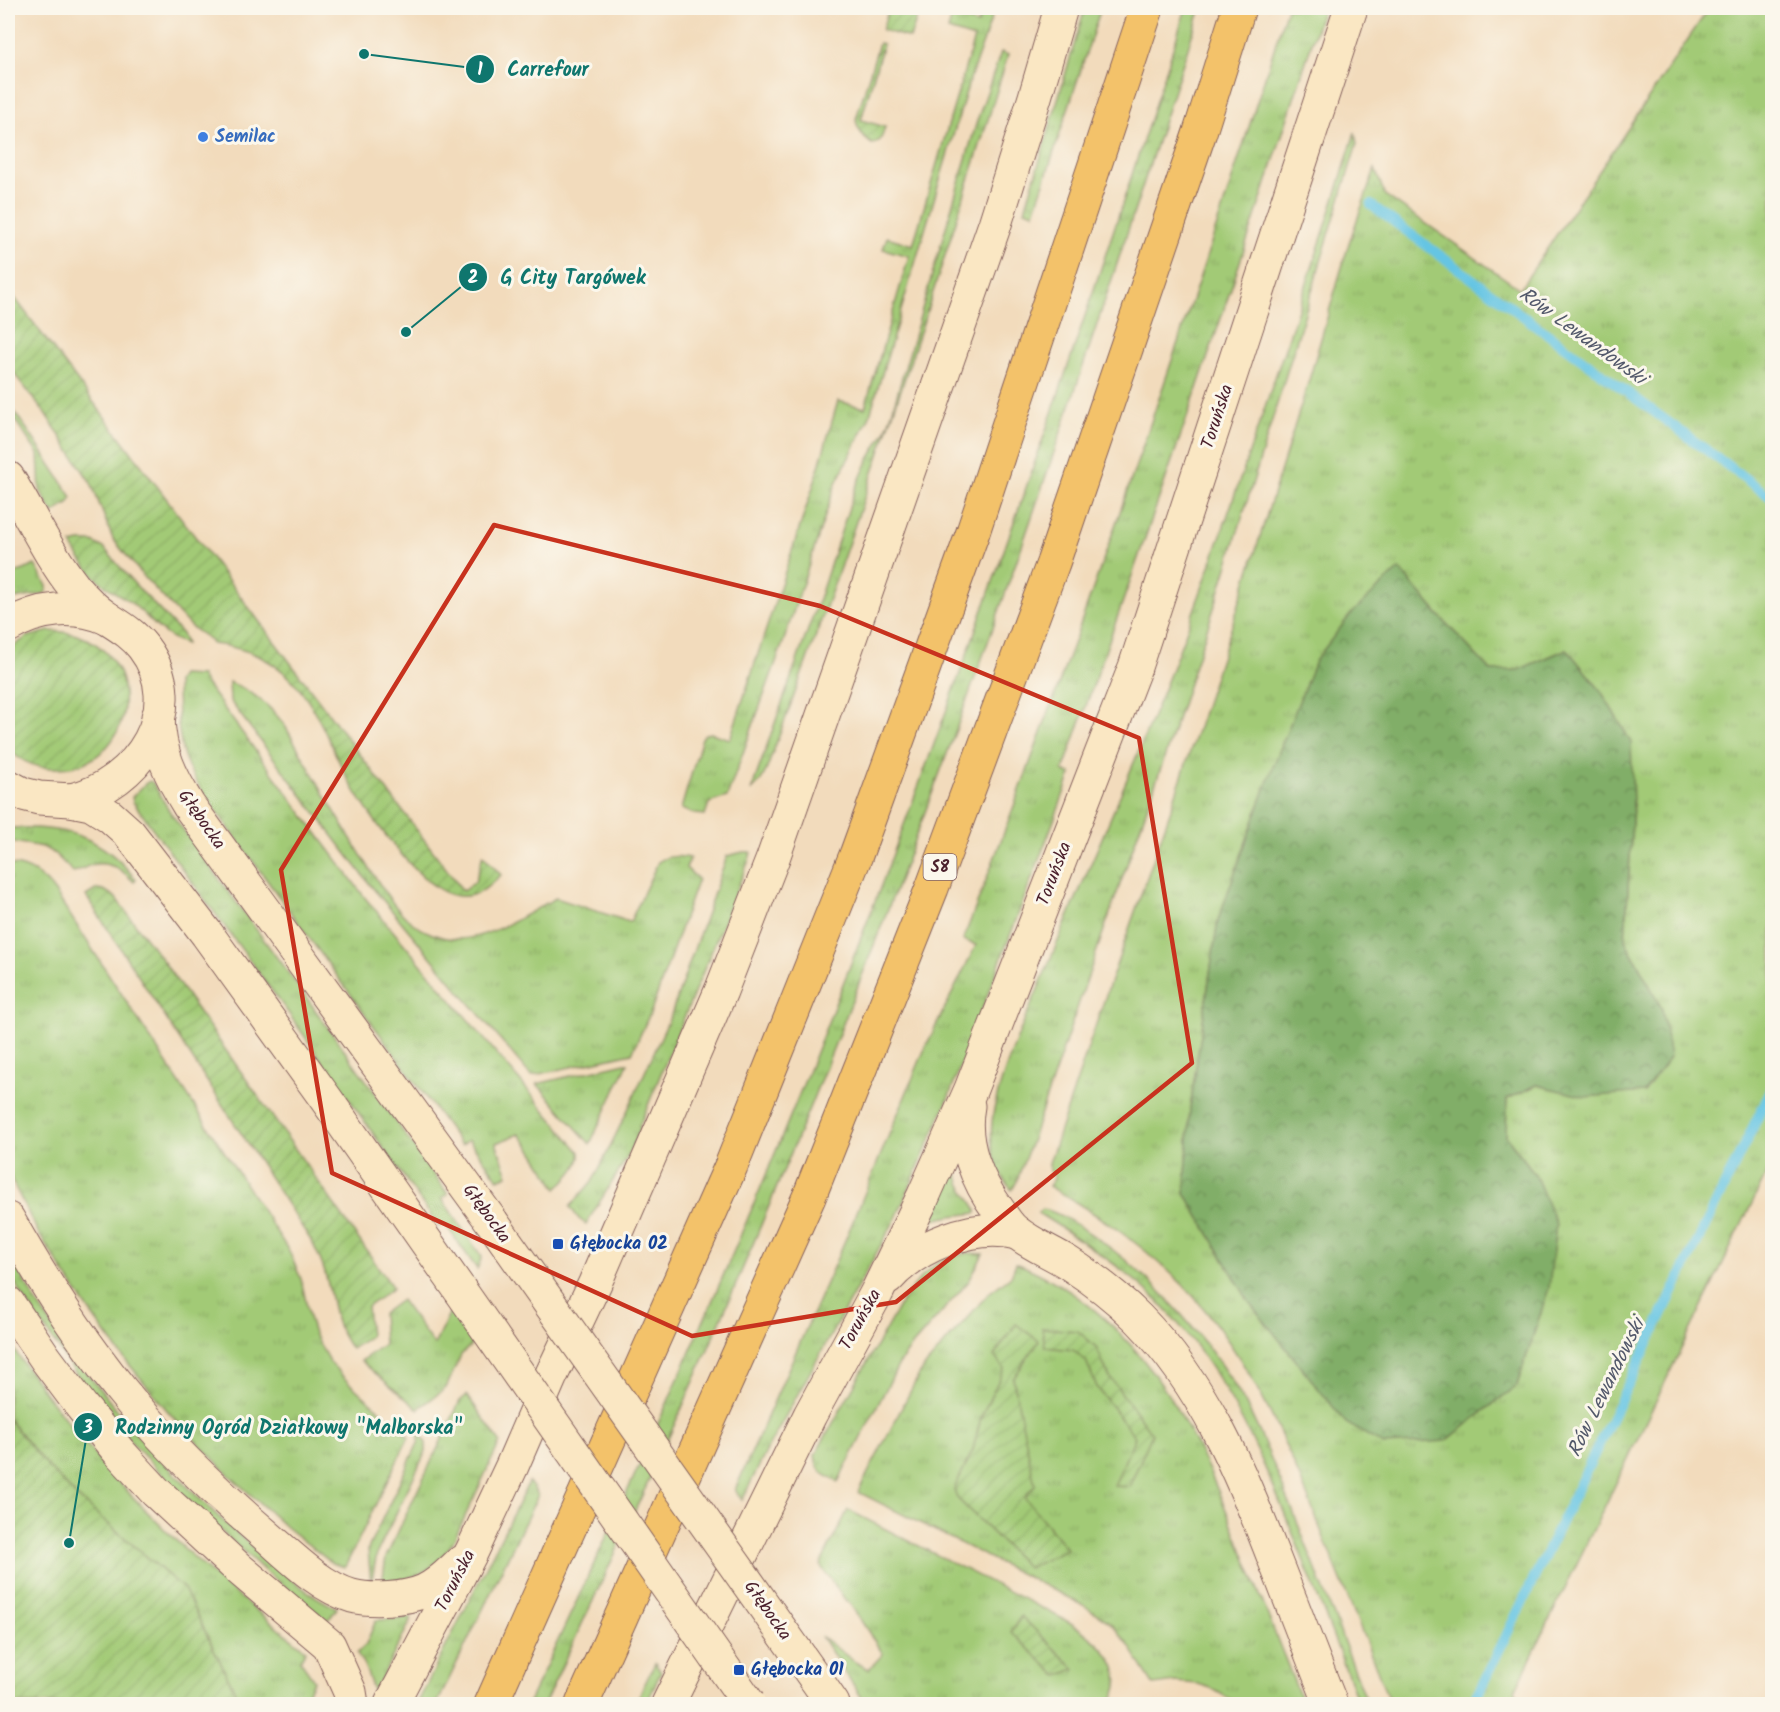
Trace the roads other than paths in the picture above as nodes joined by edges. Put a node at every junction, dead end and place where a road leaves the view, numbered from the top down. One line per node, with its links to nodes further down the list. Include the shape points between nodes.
1 (1062, 8): 16 (street, Toruńska, via 995,224 768,869 721,991 596,1283)
2 (1147, 8): 20 (highway, via 973,532 856,855 731,1166)
3 (1239, 8): 21 (highway, S8, via 1053,563 932,888 809,1197)
4 (1351, 8): 11 (street, Toruńska, via 1135,667)
5 (8, 478): 6 (street, Głębocka, via 69,580)
6 (108, 619): 7 (street, Głębocka, via 86,611 59,610 30,615); 8 (street, Głębocka, via 137,640 152,661 160,692)
7 (8, 626)
8 (158, 717): 10 (street, Głębocka, via 149,742 130,768 104,788); 17 (street, Głębocka, bridge, via 165,760 189,806 492,1222)
9 (15, 794): 10 (street, Głębocka)
10 (71, 800): 23 (street, Głębocka, bridge, via 91,804 123,827 207,934)
11 (971, 1089): 13 (street, via 966,1124 974,1166 985,1191); 14 (street, Toruńska)
12 (8, 1219): 16 (street, via 49,1289 132,1403 203,1479 325,1584 354,1596 399,1597 424,1591)
13 (1017, 1233): 14 (street, via 972,1233 928,1248 897,1268); 24 (street, via 1067,1262 1116,1298 1158,1340 1192,1384 1256,1511)
14 (877, 1292): 22 (street, Toruńska, via 810,1414)
15 (8, 1303): 18 (street, via 82,1407 156,1492 329,1645)
16 (471, 1551): 19 (street, Toruńska)
17 (824, 1691)
18 (352, 1704)
19 (391, 1704)
20 (491, 1704)
21 (582, 1704)
22 (668, 1704)
23 (750, 1704)
24 (1331, 1704)

